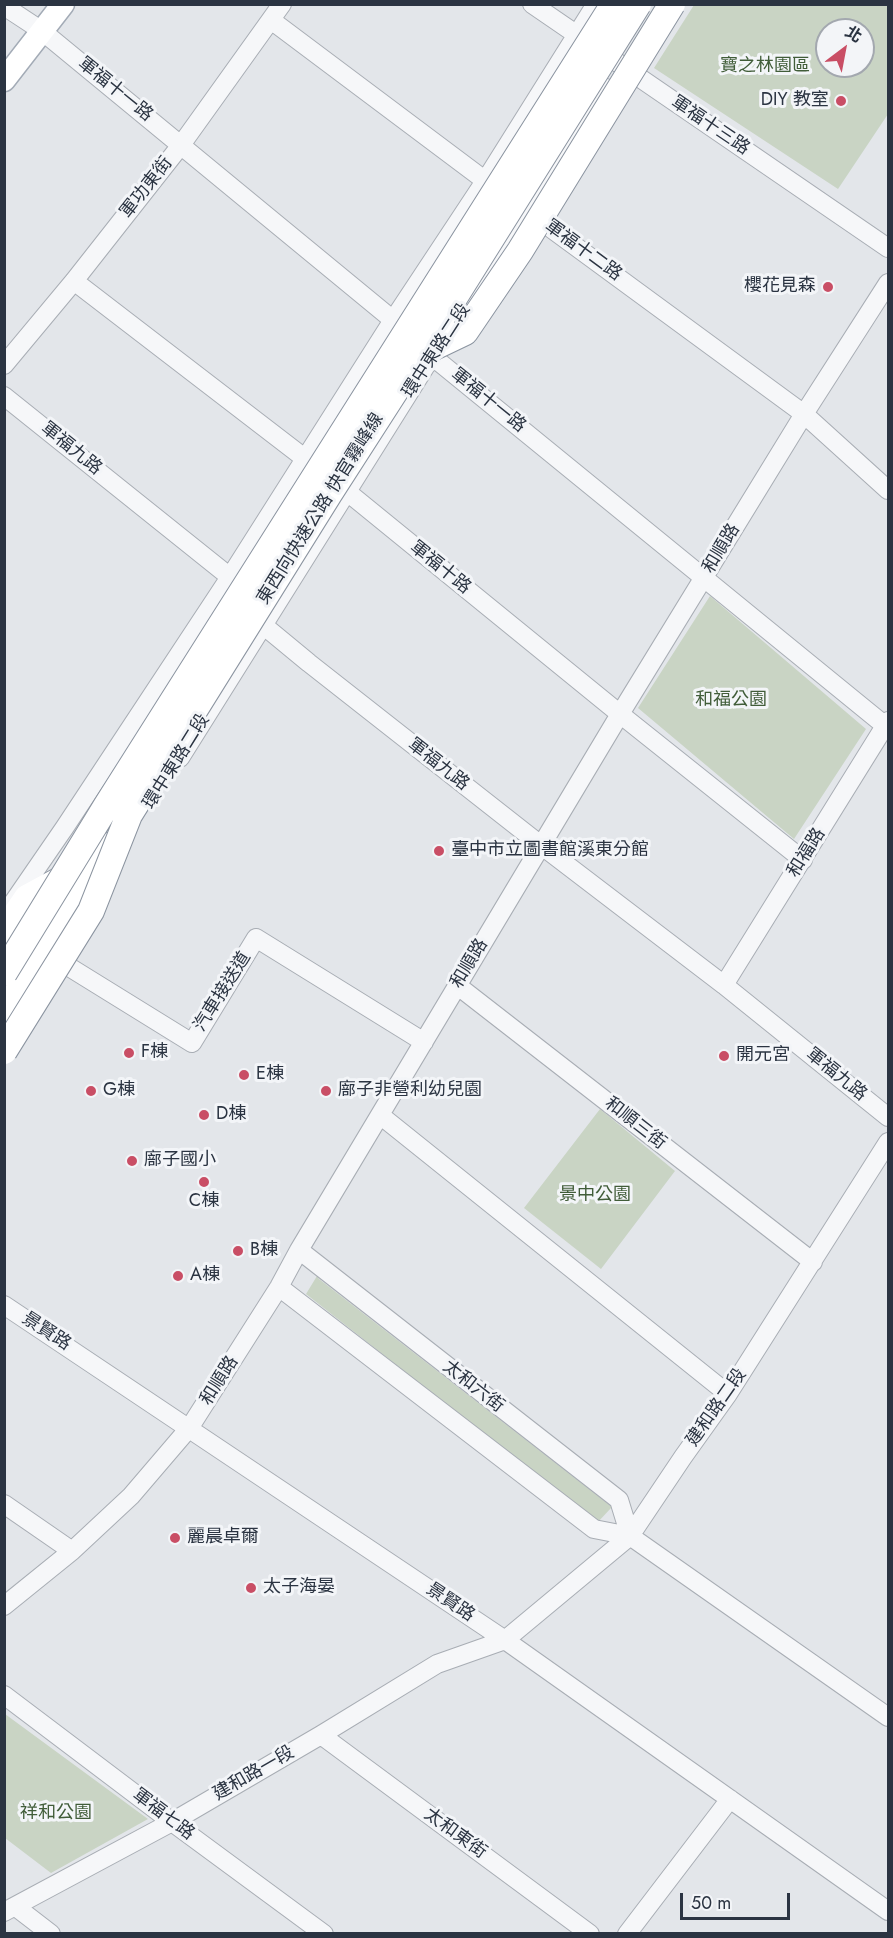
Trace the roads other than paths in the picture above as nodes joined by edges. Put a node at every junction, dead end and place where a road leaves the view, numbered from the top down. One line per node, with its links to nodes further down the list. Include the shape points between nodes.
1 (63, 4): 11 (main road)
2 (282, 4): 10 (street, 軍功東街)
3 (532, 4): 12 (street, 軍福十三路)
4 (596, 4): 12 (street)
5 (614, 4): 37 (highway, 東西向快速公路 快官霧峰線, bridge)
6 (638, 4): 22 (highway, 東西向快速公路 快官霧峰線, bridge)
7 (658, 4): 13 (street, 環中東路二段)
8 (672, 4): 22 (highway, bridge, via 520,251 465,332)
9 (4, 6): 11 (street, 軍福十一路)
10 (272, 20): 15 (street, 軍功東街); 16 (street, 軍福十二路)
11 (42, 31): 14 (main road); 15 (street, 軍福十一路)
12 (577, 34): 13 (street, 軍福十三路); 16 (street)
13 (621, 64): 17 (street, 環中東路二段); 18 (street, 軍福十三路)
14 (4, 80)
15 (181, 145): 19 (street, 軍功東街); 21 (street, 軍福十一路)
16 (485, 181): 17 (street, 軍福十二路); 21 (street)
17 (528, 211): 22 (street, 環中東路二段); 25 (street, 軍福十二路)
18 (888, 248)
19 (74, 281): 23 (street, 軍功東街); 26 (street, 軍福十路)
20 (888, 283): 25 (street, 和順路)
21 (393, 320): 22 (street, 軍福十一路); 26 (street)
22 (426, 355): 28 (street, 環中東路二段); 30 (street, 軍福十一路); 34 (highway, 東西向快速公路 快官霧峰線, bridge, via 329,494)
23 (4, 365)
24 (4, 396): 29 (street, 軍福九路)
25 (804, 414): 27 (street, 軍福十二路); 30 (street, 和順路)
26 (306, 459): 28 (street, 軍福十路); 29 (street)
27 (888, 490)
28 (348, 492): 31 (street, 環中東路二段); 32 (street, 軍福十路)
29 (230, 577): 31 (street, 軍福九路); 38 (street)
30 (704, 578): 32 (street, 和順路); 33 (street, 軍福十一路)
31 (263, 625): 35 (street, 軍福九路); 40 (street, 環中東路二段)
32 (620, 714): 35 (street, 和順路); 36 (street, 軍福十路)
33 (888, 725): 36 (street, 和福路)
34 (129, 815): 44 (highway, 東西向快速公路 快官霧峰線, bridge); 47 (highway, bridge, via 91,911)
35 (542, 846): 42 (street, 軍福九路); 43 (street, 和順路)
36 (803, 860): 42 (street, 和福路)
37 (64, 878): 39 (highway, via 27,898); 41 (highway, 東西向快速公路 快官霧峰線, bridge)
38 (4, 915)
39 (4, 932)
40 (53, 957): 45 (street, 環中東路二段); 46 (street, 汽車接送道, via 192,1043 256,938)
41 (4, 973)
42 (724, 985): 49 (street, 軍福九路)
43 (458, 986): 46 (street, 和順路); 52 (street, 和順三街)
44 (4, 1014)
45 (4, 1032)
46 (424, 1042): 48 (street, 和順路)
47 (4, 1050)
48 (380, 1115): 51 (street, 和順路); 55 (street)
49 (888, 1117)
50 (888, 1142): 52 (street, 建和路二段)
51 (299, 1250): 53 (street, 和順路); 58 (street, 太和六街, via 619,1500)
52 (813, 1262): 55 (street, 建和路二段)
53 (279, 1287): 56 (street, 和順路); 58 (street, via 594,1529)
54 (6, 1308): 56 (street, 景賢路)
55 (728, 1394): 58 (street, 建和路二段)
56 (190, 1427): 59 (street, 和順路, via 131,1496); 61 (street, 景賢路)
57 (4, 1504): 59 (street)
58 (630, 1536): 61 (street, 建和路二段); 63 (street)
59 (72, 1551): 60 (street, 和順路)
60 (4, 1606)
61 (505, 1640): 64 (street, 建和路一段, via 437,1664); 65 (street, 景賢路)
62 (4, 1695): 66 (street, 軍福七路)
63 (888, 1717)
64 (321, 1735): 66 (street, 建和路一段); 71 (street, 太和東街)
65 (730, 1799): 68 (street, 景賢路); 72 (street)
66 (172, 1822): 67 (street, 建和路一段); 70 (street, 軍福七路)
67 (10, 1910): 69 (street)
68 (888, 1911)
69 (51, 1934)
70 (324, 1934)
71 (590, 1934)
72 (627, 1934)

